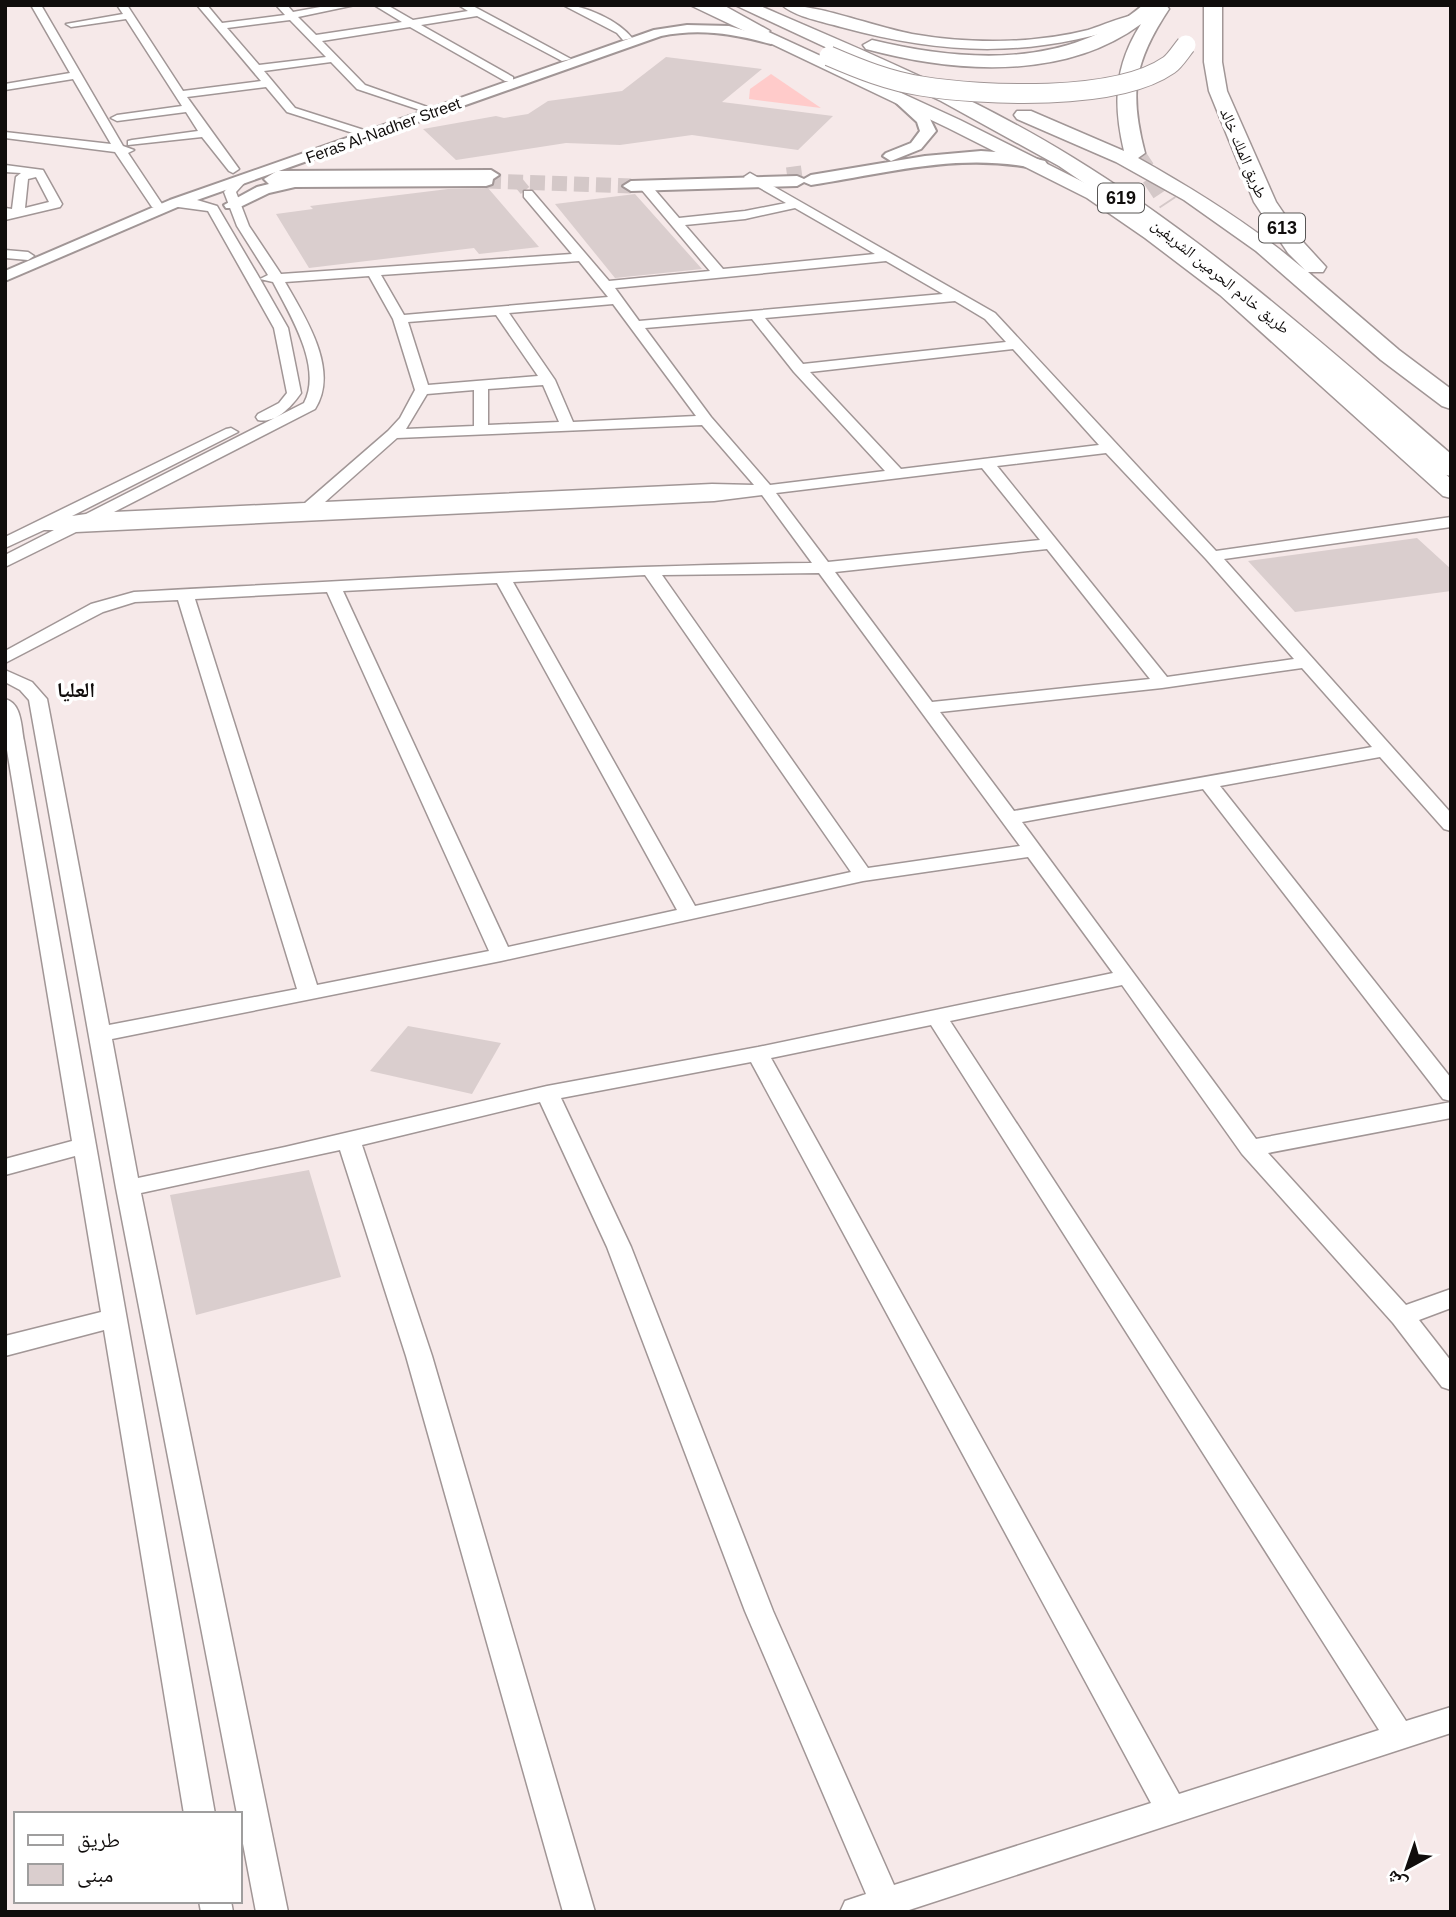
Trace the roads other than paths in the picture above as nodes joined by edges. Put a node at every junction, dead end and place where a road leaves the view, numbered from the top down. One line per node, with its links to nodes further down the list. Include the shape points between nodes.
1 (36, 5): 38 (street)
2 (48, 5): 37 (street)
3 (122, 5): 20 (street)
4 (202, 5): 27 (street)
5 (281, 5): 21 (street)
6 (350, 5): 21 (street)
7 (379, 5): 25 (street)
8 (463, 5): 19 (street)
9 (568, 5): 29 (street)
10 (695, 5): 23 (street, Feras Al-Nadher Street, via 690,15); 32 (main road)
11 (709, 5): 36 (highway)
12 (721, 5): 31 (highway, bridge, via 865,71 969,92 1091,89 1140,78 1179,58)
13 (743, 5): 97 (highway, طريق خادم الحرمين الشريفين / 619, via 947,96 1066,162 1183,244)
14 (768, 5): 26 (highway, 619)
15 (789, 5): 22 (main road, via 877,32 974,44 1065,40)
16 (1154, 5): 22 (highway)
17 (1163, 5): 53 (highway, via 1129,65 1125,114)
18 (1213, 5): 95 (highway, طريق الملك خالد / 613, via 1217,91 1265,202 1296,248 1331,285)
19 (477, 13): 25 (street); 34 (street)
20 (129, 16): 24 (street); 42 (street)
21 (291, 16): 27 (street); 30 (street)
22 (1139, 18): 26 (highway, via 1086,47 1003,60 898,52)
23 (674, 21): 28 (street, via 689,19 701,24); 29 (street, Feras Al-Nadher Street)
24 (71, 23)
25 (409, 23): 30 (street); 39 (street)
26 (812, 24): 96 (highway, 619, via 1123,158 1191,196 1264,247)
27 (219, 26): 35 (street)
28 (691, 27): 32 (street, Feras Al-Nadher Street, via 726,28); 52 (street, Feras Al-Nadher Street, via 658,33)
29 (627, 38): 34 (street, Feras Al-Nadher Street)
30 (313, 39): 33 (street)
31 (1187, 39)
32 (771, 40): 36 (main road)
33 (333, 59): 35 (street); 46 (street, via 360,88)
34 (566, 59): 39 (street, Feras Al-Nadher Street)
35 (256, 69): 40 (street)
36 (844, 71): 43 (main road)
37 (89, 73)
38 (76, 75): 41 (street); 51 (street)
39 (509, 79): 46 (street, Feras Al-Nadher Street)
40 (269, 83): 42 (street); 47 (street, via 291,110)
41 (5, 88)
42 (181, 95): 45 (street)
43 (900, 99): 55 (main road); 57 (main road, via 928,125 921,142)
44 (110, 107): 50 (street)
45 (189, 108): 48 (street); 50 (street)
46 (427, 108): 47 (street, Feras Al-Nadher Street)
47 (360, 132): 66 (street, Feras Al-Nadher Street)
48 (205, 133): 50 (street); 60 (street)
49 (5, 135): 51 (street)
50 (127, 135): 51 (street)
51 (119, 149): 66 (street)
52 (318, 153): 59 (main road, via 316,166); 60 (street, Feras Al-Nadher Street)
53 (1135, 153)
54 (952, 156): 55 (main road, via 1005,156); 57 (main road, via 963,151 940,146 887,162); 61 (main road, via 873,172)
55 (1039, 164): 108 (main road, via 1093,194 1227,291)
56 (5, 167): 58 (street)
57 (846, 167): 61 (main road)
58 (39, 172): 70 (street, via 22,177); 70 (street, via 56,204)
59 (332, 174): 63 (main road, via 272,179); 63 (main road, via 489,178)
60 (237, 175): 66 (street, Feras Al-Nadher Street); 69 (street, via 231,189)
61 (799, 177): 62 (main road)
62 (755, 180): 64 (main road); 68 (street)
63 (296, 182): 69 (main road, via 263,190)
64 (635, 184): 72 (street)
65 (528, 194): 75 (street)
66 (166, 199): 74 (street, Feras Al-Nadher Street); 80 (street, Feras Al-Nadher Street); 82 (street, via 213,209)
67 (1168, 203): 97 (highway)
68 (796, 204): 72 (street); 76 (street)
69 (232, 205): 81 (street)
70 (12, 212): 71 (street)
71 (5, 219)
72 (675, 222): 79 (street)
73 (5, 254): 74 (street)
74 (28, 256): 77 (street, Feras Al-Nadher Street)
75 (582, 257): 78 (street); 83 (street)
76 (887, 257): 79 (street); 84 (street)
77 (5, 266)
78 (374, 274): 81 (street); 88 (street)
79 (720, 274): 83 (street)
80 (5, 277)
81 (277, 278): 82 (street); 105 (street, via 318,374 316,396 310,406)
82 (253, 280): 113 (street, via 281,328 294,393 284,406)
83 (606, 285): 85 (street)
84 (956, 297): 87 (street); 90 (street, via 990,316)
85 (615, 300): 86 (street); 89 (street)
86 (502, 312): 88 (street); 92 (street)
87 (757, 316): 89 (street); 91 (street)
88 (400, 319): 94 (street)
89 (635, 325): 98 (street)
90 (1015, 345): 91 (street); 102 (street)
91 (799, 369): 106 (street)
92 (548, 380): 93 (street); 99 (street)
93 (481, 385): 94 (street); 100 (street)
94 (422, 390): 101 (street)
95 (1451, 395)
96 (1451, 401)
97 (1375, 402): 104 (highway, طريق خادم الحرمين الشريفين / 619)
98 (706, 420): 99 (street); 107 (street)
99 (568, 426): 100 (street)
100 (481, 430): 101 (street)
101 (393, 434): 109 (street)
102 (1110, 448): 103 (street); 117 (street)
103 (987, 464): 106 (street); 116 (street)
104 (1451, 468)
105 (182, 473): 110 (street, via 169,490 179,503); 111 (street)
106 (898, 475): 107 (street)
107 (766, 489): 109 (street); 114 (street, via 714,496); 119 (street)
108 (1451, 491)
109 (309, 508): 110 (street)
110 (221, 512): 111 (street)
111 (93, 518): 113 (street); 114 (street)
112 (1451, 522): 117 (street)
113 (44, 524): 114 (street); 115 (street)
114 (75, 527): 118 (street)
115 (5, 543)
116 (1052, 544): 119 (street); 127 (street)
117 (1212, 556): 125 (street)
118 (5, 562)
119 (822, 568): 120 (street); 129 (street)
120 (650, 570): 121 (street); 135 (street)
121 (500, 576): 122 (street); 136 (street)
122 (332, 585): 123 (street); 137 (street)
123 (185, 594): 124 (street, via 134,597 97,608); 139 (street)
124 (5, 658)
125 (1307, 662): 127 (street); 130 (street)
126 (5, 675): 141 (street, via 38,699)
127 (1162, 683): 129 (street)
128 (5, 704): 147 (street)
129 (926, 708): 132 (street)
130 (1387, 750): 131 (street); 133 (street)
131 (1207, 782): 132 (street); 144 (street)
132 (1009, 818): 134 (street)
133 (1451, 825)
134 (1032, 850): 135 (street); 138 (street)
135 (863, 875): 136 (street)
136 (690, 915): 137 (street)
137 (501, 955): 139 (street)
138 (1127, 977): 140 (street); 148 (street)
139 (309, 994): 141 (street)
140 (937, 1017): 142 (street); 157 (street)
141 (101, 1034): 150 (street)
142 (758, 1054): 143 (street); 158 (street)
143 (547, 1093): 146 (street); 160 (street, via 619,1247 760,1611)
144 (1451, 1094)
145 (1451, 1110): 148 (street)
146 (348, 1138): 150 (street); 162 (street, via 419,1356)
147 (84, 1146): 149 (street); 153 (street)
148 (1250, 1148): 152 (street)
149 (5, 1167)
150 (128, 1188): 161 (street)
151 (1451, 1298): 152 (street)
152 (1402, 1316): 155 (street)
153 (114, 1318): 154 (street); 159 (street)
154 (5, 1346)
155 (1451, 1380)
156 (1451, 1720): 157 (street)
157 (1399, 1736): 158 (street)
158 (1170, 1808): 160 (street)
159 (200, 1812)
160 (886, 1902): 163 (street)
161 (272, 1912)
162 (579, 1912)
163 (856, 1912)

